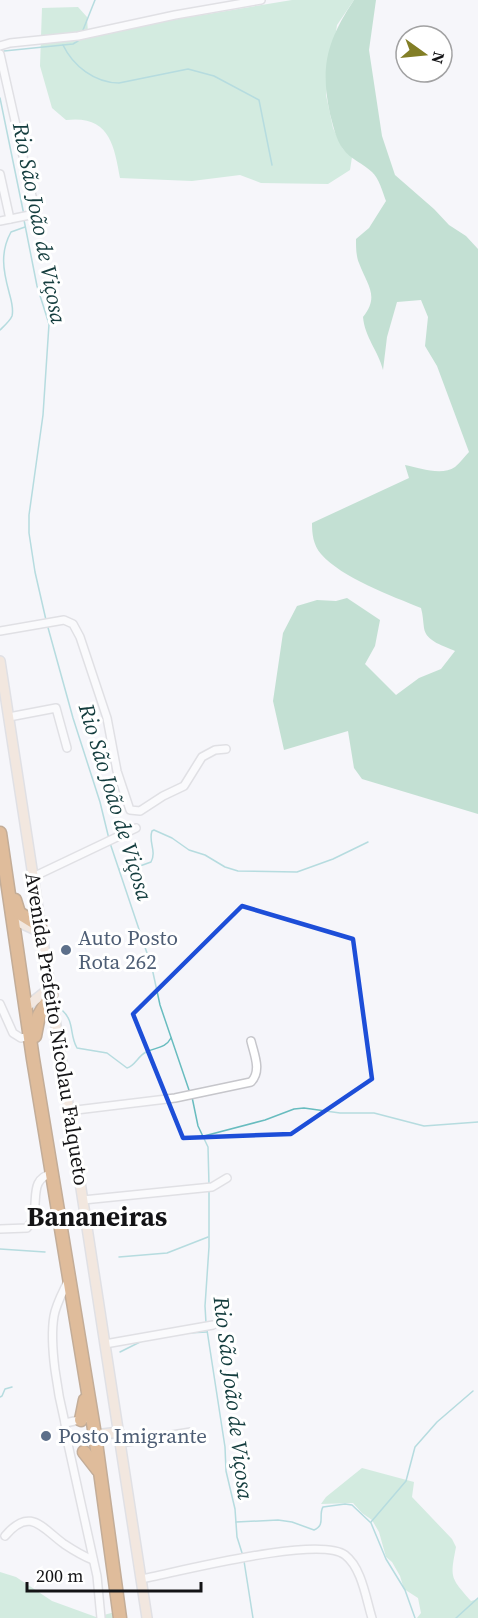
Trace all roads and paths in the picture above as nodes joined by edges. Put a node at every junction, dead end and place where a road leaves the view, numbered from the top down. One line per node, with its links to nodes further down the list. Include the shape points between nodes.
1 (261, 0): 2 (street, via 78,36)
2 (0, 46)
3 (0, 54): 5 (street, via 34,204 30,215)
4 (0, 174): 5 (street)
5 (14, 218): 6 (street)
6 (0, 221)
7 (0, 631): 11 (street, via 70,621 80,638 107,718 117,771 130,810 140,811 184,786 202,757)
8 (0, 661): 9 (street, Avenida Prefeito Nicolau Falqueto)
9 (9, 717): 10 (street, via 56,708); 15 (street, Avenida Prefeito Nicolau Falqueto)
10 (67, 748)
11 (226, 749)
12 (136, 828): 15 (street)
13 (0, 833): 14 (highway)
14 (7, 872): 16 (highway); 17 (highway, via 19,913)
15 (33, 877): 17 (street, Avenida Prefeito Nicolau Falqueto)
16 (14, 920): 17 (street); 20 (highway)
17 (40, 929): 18 (street, Avenida Prefeito Nicolau Falqueto)
18 (50, 991): 20 (street); 23 (highway, via 36,1026); 24 (street, Avenida Prefeito Nicolau Falqueto)
19 (0, 1004): 21 (street, via 13,1033 21,1038)
20 (26, 1006): 21 (highway)
21 (30, 1036): 23 (highway)
22 (251, 1041): 24 (street, via 258,1071 251,1082 139,1103)
23 (33, 1059): 25 (highway)
24 (68, 1111): 27 (street, Avenida Prefeito Nicolau Falqueto)
25 (52, 1173): 28 (street, via 37,1182 35,1212 27,1228); 29 (highway)
26 (227, 1178): 27 (street, via 208,1187)
27 (83, 1200): 31 (street, Avenida Prefeito Nicolau Falqueto)
28 (0, 1229)
29 (69, 1279): 32 (highway, via 87,1384); 33 (street, via 53,1329)
30 (211, 1326): 31 (street)
31 (105, 1344): 34 (street, Avenida Prefeito Nicolau Falqueto)
32 (87, 1419): 33 (street); 36 (highway)
33 (65, 1423): 39 (street)
34 (119, 1432): 36 (street); 37 (street, Avenida Prefeito Nicolau Falqueto)
35 (190, 1432): 37 (street)
36 (95, 1435): 38 (highway)
37 (121, 1443): 44 (street, Avenida Prefeito Nicolau Falqueto)
38 (91, 1451): 39 (street); 46 (highway, via 101,1476)
39 (70, 1455): 41 (street)
40 (5, 1536): 42 (street, via 23,1522 33,1521)
41 (90, 1542): 42 (street); 43 (street)
42 (76, 1551): 43 (street)
43 (93, 1560): 45 (street)
44 (141, 1579): 47 (street, Avenida Prefeito Nicolau Falqueto); 48 (street, via 289,1549 336,1550 355,1567)
45 (101, 1618)
46 (120, 1618)
47 (147, 1618)
48 (372, 1618)

